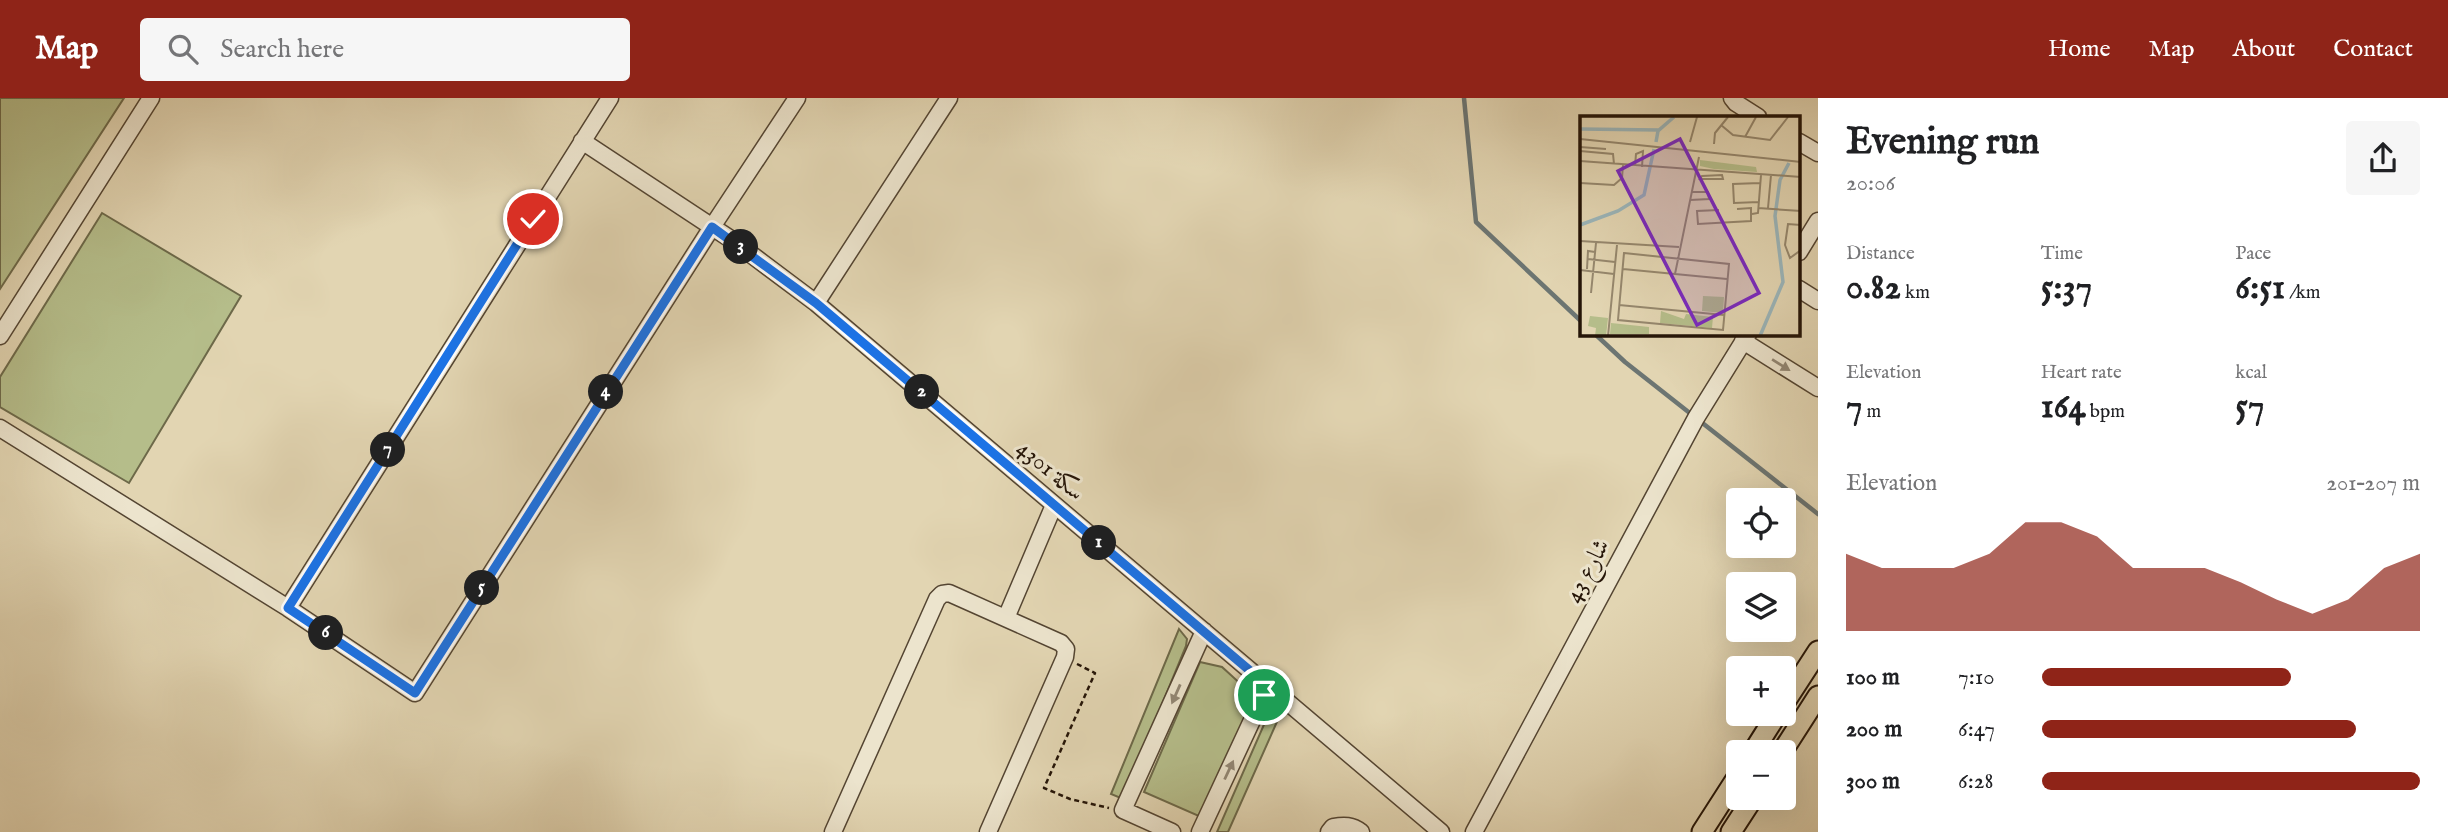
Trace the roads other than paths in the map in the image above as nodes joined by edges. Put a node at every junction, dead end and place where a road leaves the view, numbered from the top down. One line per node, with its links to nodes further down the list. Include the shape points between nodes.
1 (151, 98): 16 (street)
2 (610, 98): 7 (street)
3 (797, 98): 11 (street)
4 (949, 98): 15 (street)
5 (1732, 98): 6 (street)
6 (1756, 116)
7 (582, 141): 11 (street, سكة 4301); 21 (street)
8 (1800, 143): 9 (street)
9 (1818, 153)
10 (1818, 220): 12 (street)
11 (712, 227): 15 (street, سكة 4301); 21 (street, via 415,693)
12 (1800, 250)
13 (1800, 290): 14 (street)
14 (1818, 301)
15 (816, 303): 20 (street, سكة 4301)
16 (0, 336)
17 (1745, 338): 18 (street, one-way to 18); 39 (street, شارع 43, via 1696,418)
18 (1818, 388)
19 (0, 428): 21 (street)
20 (1054, 505): 22 (street); 23 (street, سكة 4301)
21 (288, 608)
22 (1006, 618): 32 (street, via 949,593 937,599); 33 (street, via 1066,649)
23 (1204, 631): 26 (street, سكة 4301); 34 (street, one-way to 34, via 1123,810)
24 (1818, 651): 25 (main road)
25 (1796, 685)
26 (1268, 686): 35 (street, one-way to 26); 38 (street, سكة 4301)
27 (1818, 696): 28 (main road)
28 (1790, 740)
29 (1726, 793): 40 (main road)
30 (1726, 794): 41 (main road)
31 (1745, 810): 42 (main road)
32 (833, 832)
33 (988, 832)
34 (1172, 832)
35 (1200, 832)
36 (1329, 832): 37 (street, via 1344,825)
37 (1361, 832)
38 (1441, 832)
39 (1474, 832)
40 (1696, 832)
41 (1702, 832)
42 (1731, 832)

